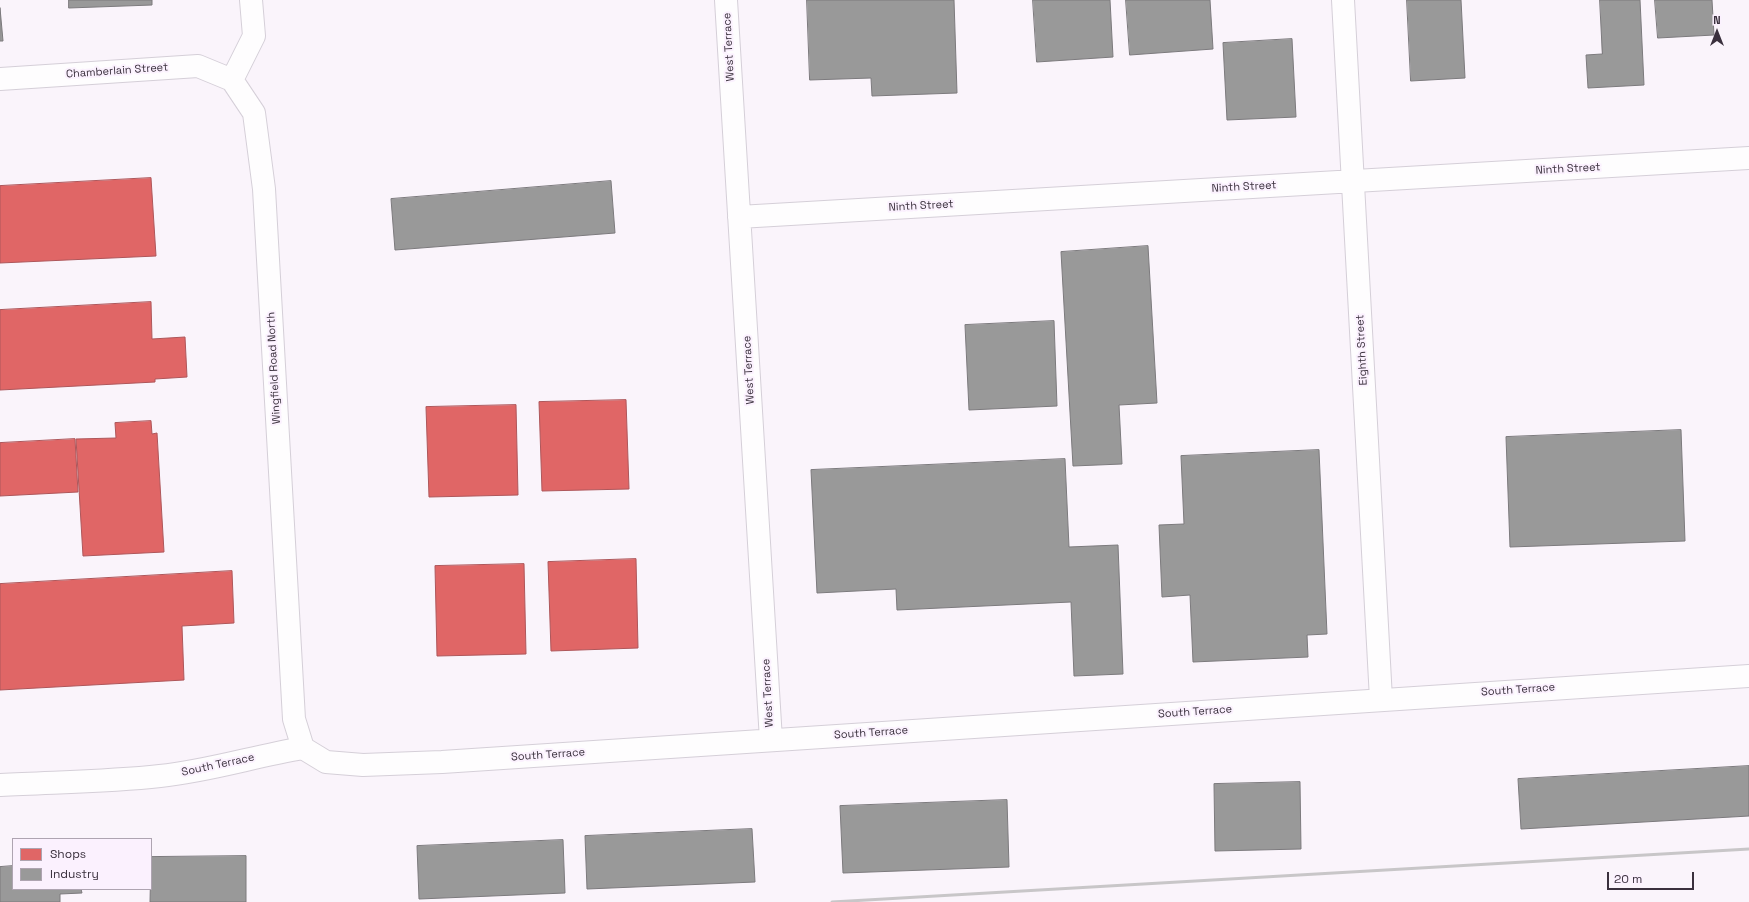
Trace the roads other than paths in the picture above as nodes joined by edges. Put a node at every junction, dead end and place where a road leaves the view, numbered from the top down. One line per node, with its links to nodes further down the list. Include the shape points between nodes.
1 (251, 0): 5 (street, via 254,36)
2 (726, 0): 8 (street, West Terrace)
3 (1343, 0): 7 (street, Eighth Street)
4 (0, 79): 5 (street, Chamberlain Street, via 198,66)
5 (232, 80): 12 (street, Wingfield Road North, via 254,113 264,189 294,719)
6 (1749, 158): 7 (street, Ninth Street)
7 (1353, 181): 8 (street, Ninth Street); 10 (street, Eighth Street)
8 (739, 217): 11 (street, West Terrace)
9 (1749, 676): 10 (street, South Terrace)
10 (1381, 699): 11 (street, South Terrace)
11 (771, 740): 12 (street, South Terrace, via 363,765 326,762)
12 (303, 748): 13 (street, South Terrace, via 215,768 160,776)
13 (0, 785)

